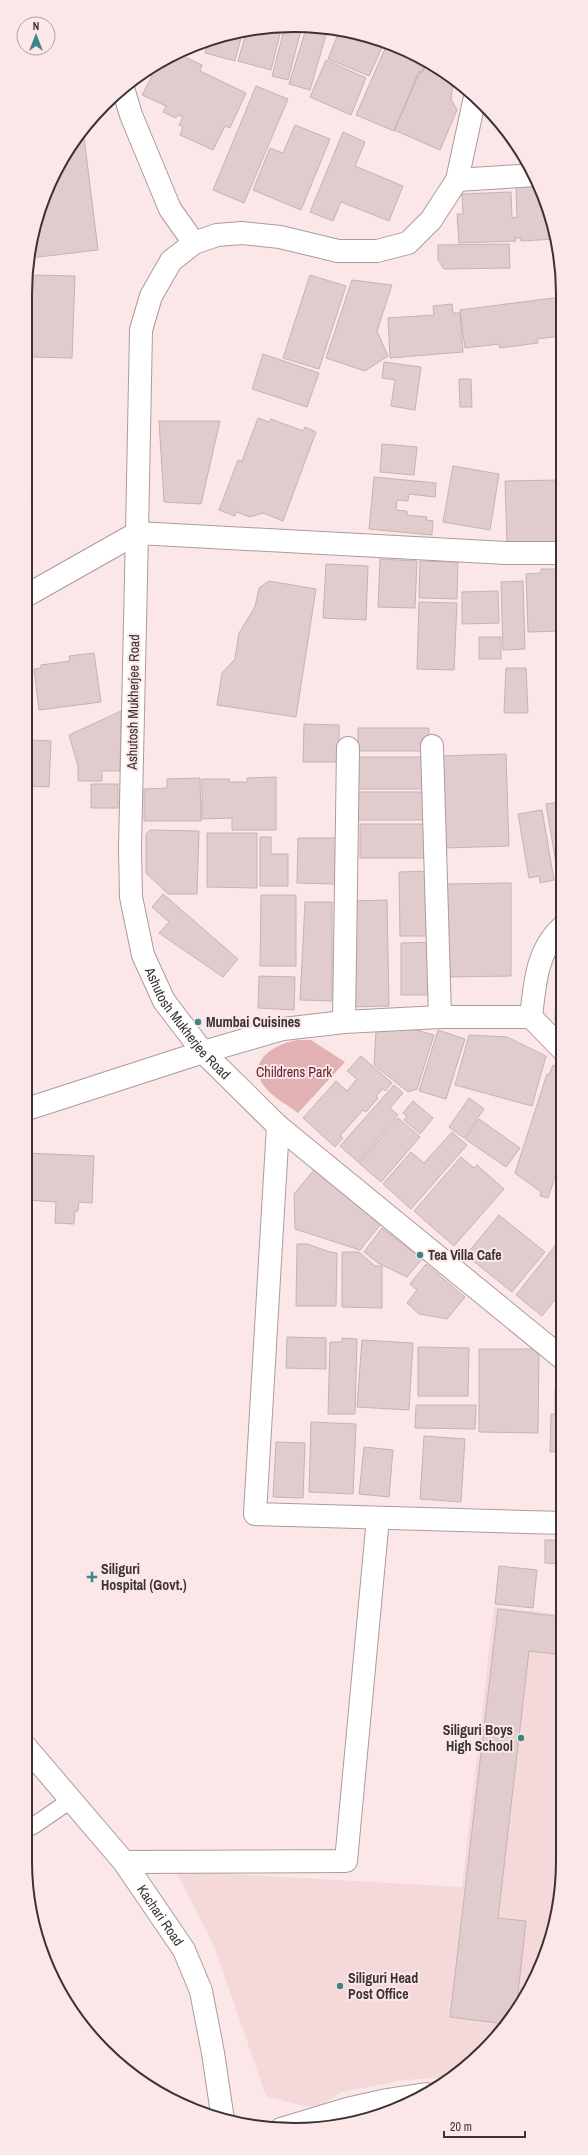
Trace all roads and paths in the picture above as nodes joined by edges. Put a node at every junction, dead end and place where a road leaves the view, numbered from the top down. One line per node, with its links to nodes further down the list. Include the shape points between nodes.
1 (125, 94): 5 (street, via 170,209)
2 (474, 104): 4 (street)
3 (528, 175): 4 (street)
4 (457, 180): 5 (street, via 431,220 408,243 377,252 338,251 280,237 242,233 217,235)
5 (194, 243): 6 (street, Ashutosh Mukherjee Road, via 172,261 151,296 141,330)
6 (137, 533): 7 (street, via 506,553); 8 (street); 16 (street, Ashutosh Mukherjee Road, via 131,897 143,955 164,1001)
7 (556, 553)
8 (32, 592)
9 (432, 746): 12 (street)
10 (348, 748): 14 (street)
11 (556, 934): 13 (street, via 545,946 536,975)
12 (440, 1017): 13 (street); 14 (street)
13 (531, 1017): 15 (street)
14 (344, 1022): 16 (street, via 283,1029)
15 (556, 1043)
16 (203, 1052): 17 (street); 18 (street, Ashutosh Mukherjee Road)
17 (32, 1107)
18 (278, 1126): 19 (street, Ashutosh Mukherjee Road); 20 (street, via 255,1514)
19 (556, 1353)
20 (378, 1518): 21 (street); 25 (street, via 346,1861)
21 (556, 1523)
22 (32, 1754): 23 (street, Kachari Road)
23 (72, 1800): 24 (lane); 25 (street, Kachari Road)
24 (32, 1826)
25 (124, 1862): 27 (street, Kachari Road, via 184,1950 201,1991)
26 (408, 2097): 28 (street, via 347,2109)
27 (222, 2113)
28 (302, 2123)

